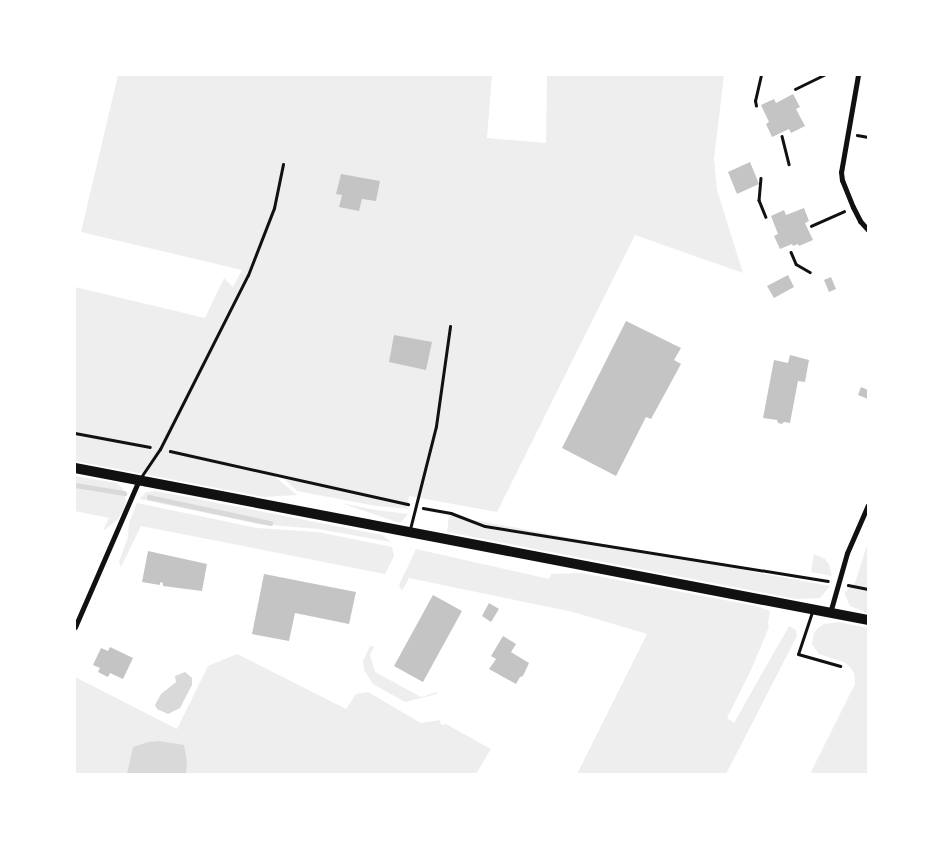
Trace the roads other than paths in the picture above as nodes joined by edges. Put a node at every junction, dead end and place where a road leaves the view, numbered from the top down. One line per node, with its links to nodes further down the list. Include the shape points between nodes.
1 (858, 75): 3 (street, via 841,172 853,207)
2 (283, 164): 6 (lane, via 274,208 248,275 160,450)
3 (868, 230)
4 (450, 326): 8 (lane, via 436,426)
5 (75, 468): 6 (main road)
6 (139, 480): 8 (main road); 12 (street)
7 (868, 505): 10 (street, via 847,553)
8 (410, 532): 9 (main road)
9 (813, 609): 10 (main road); 13 (lane, via 798,654)
10 (830, 613): 11 (main road)
11 (868, 620)
12 (75, 627)
13 (840, 666)

